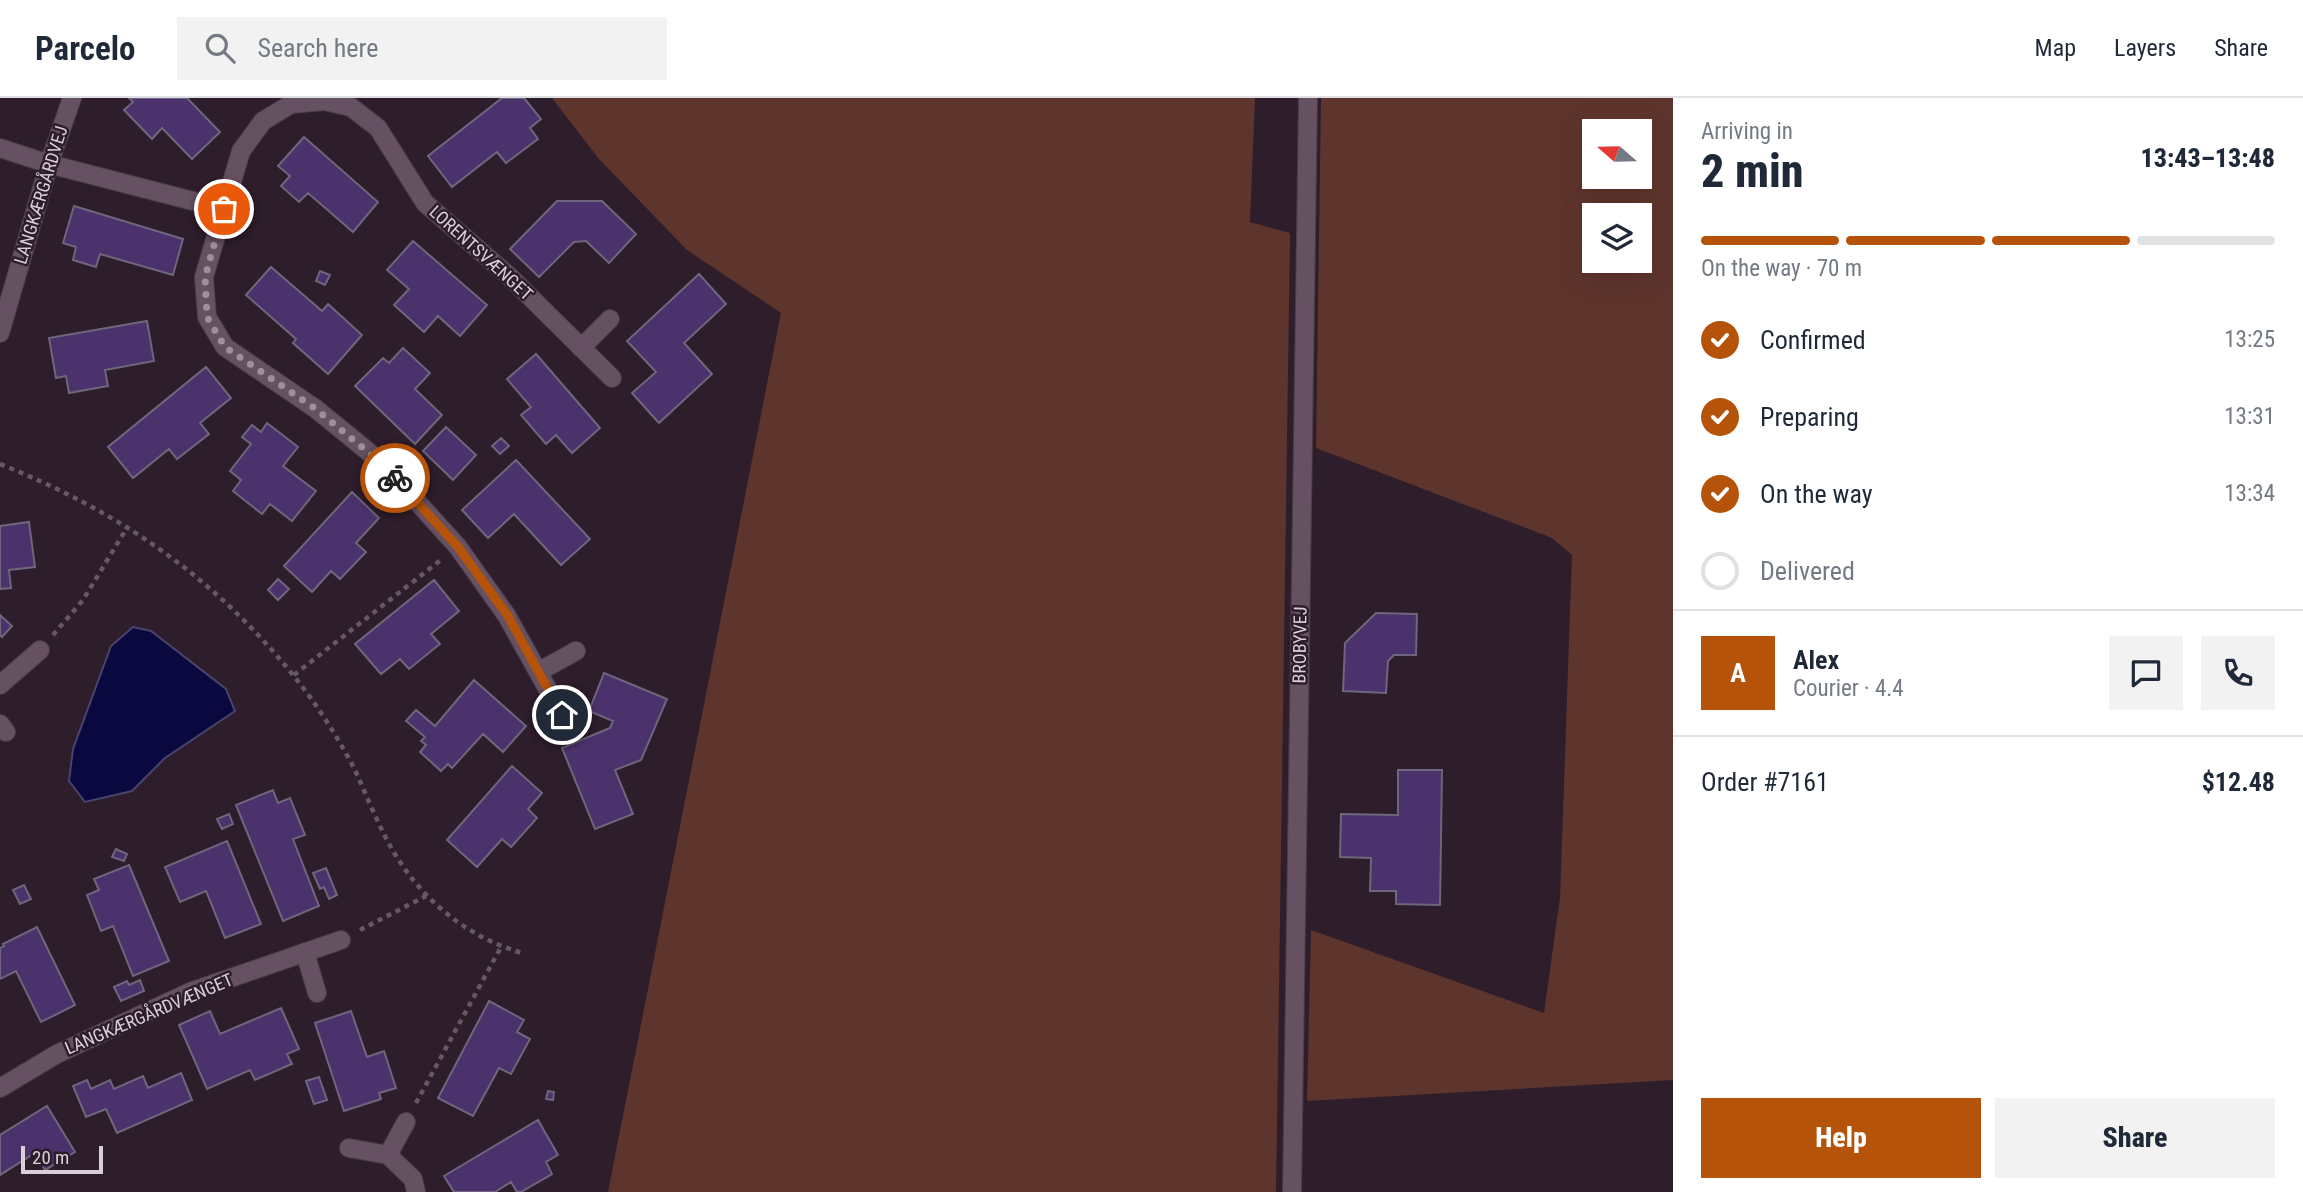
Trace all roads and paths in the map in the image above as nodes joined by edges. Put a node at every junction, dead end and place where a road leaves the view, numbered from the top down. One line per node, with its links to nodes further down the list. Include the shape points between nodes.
1 (72, 98): 4 (street, LANGKÆRGÅRDVEJ)
2 (1308, 98): 30 (street, BROBYVEJ)
3 (0, 148): 4 (street)
4 (49, 164): 5 (street); 7 (street, LANGKÆRGÅRDVEJ)
5 (224, 209): 8 (street, LORENTSVÆNGET, via 241,151 263,121 291,104 324,101 351,107 378,128 425,203); 12 (street, LORENTSVÆNGET, via 205,277 207,317 225,347 316,409 381,463)
6 (610, 319): 8 (street)
7 (0, 334)
8 (582, 348): 9 (street, LORENTSVÆNGET)
9 (612, 378)
10 (0, 464): 11 (path)
11 (128, 526): 13 (path, via 83,600); 16 (path, via 232,607)
12 (458, 547): 15 (street, LORENTSVÆNGET, via 508,616); 16 (path)
13 (40, 650): 17 (street)
14 (576, 651): 15 (street)
15 (538, 672): 18 (street, LORENTSVÆNGET)
16 (294, 676): 19 (path, via 352,765 397,858)
17 (0, 685)
18 (562, 715)
19 (426, 896): 20 (path); 21 (path, via 462,926)
20 (341, 940): 22 (street, LANGKÆRGÅRDVÆNGET)
21 (501, 947): 23 (path); 26 (path)
22 (305, 952): 24 (street); 25 (street, LANGKÆRGÅRDVÆNGET, via 190,992 57,1054)
23 (522, 953)
24 (317, 993)
25 (0, 1088)
26 (406, 1122): 28 (street)
27 (349, 1148): 28 (street)
28 (388, 1155): 29 (street, via 413,1180)
29 (416, 1192)
30 (1292, 1192)

